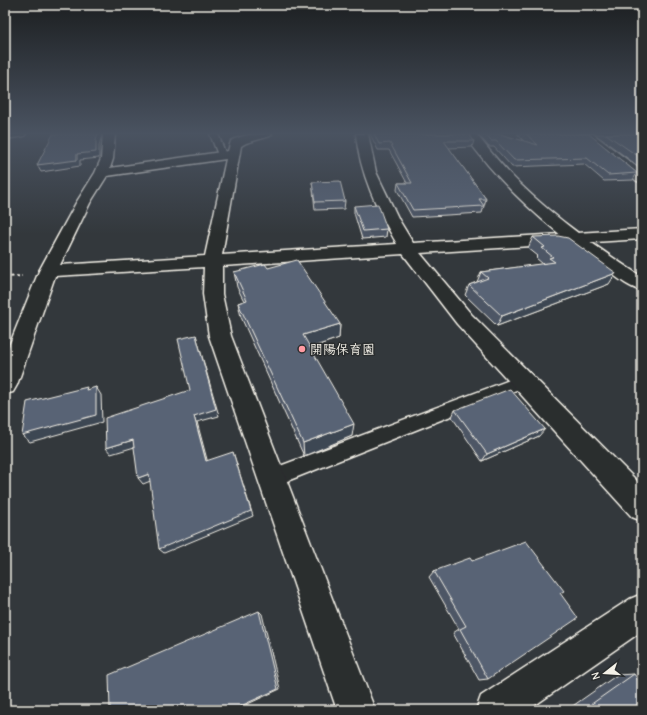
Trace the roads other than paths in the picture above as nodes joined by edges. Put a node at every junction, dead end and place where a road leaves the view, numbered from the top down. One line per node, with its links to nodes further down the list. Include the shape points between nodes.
1 (104, 167): 7 (street)
2 (141, 167): 7 (street)
3 (226, 167): 12 (street)
4 (368, 167): 11 (street, via 391,220)
5 (497, 167): 10 (street, via 522,194)
6 (628, 167): 8 (street)
7 (102, 173): 13 (street, via 83,203)
8 (642, 178)
9 (642, 234): 10 (street)
10 (575, 238): 11 (street); 14 (street)
11 (408, 249): 12 (street); 15 (street, via 464,319)
12 (214, 262): 13 (street); 17 (street, via 212,287 220,336)
13 (48, 271): 16 (street)
14 (642, 285)
15 (523, 381): 17 (lane); 18 (street)
16 (5, 385)
17 (272, 478): 20 (street)
18 (642, 507)
19 (642, 611): 21 (street)
20 (356, 710)
21 (495, 710)

